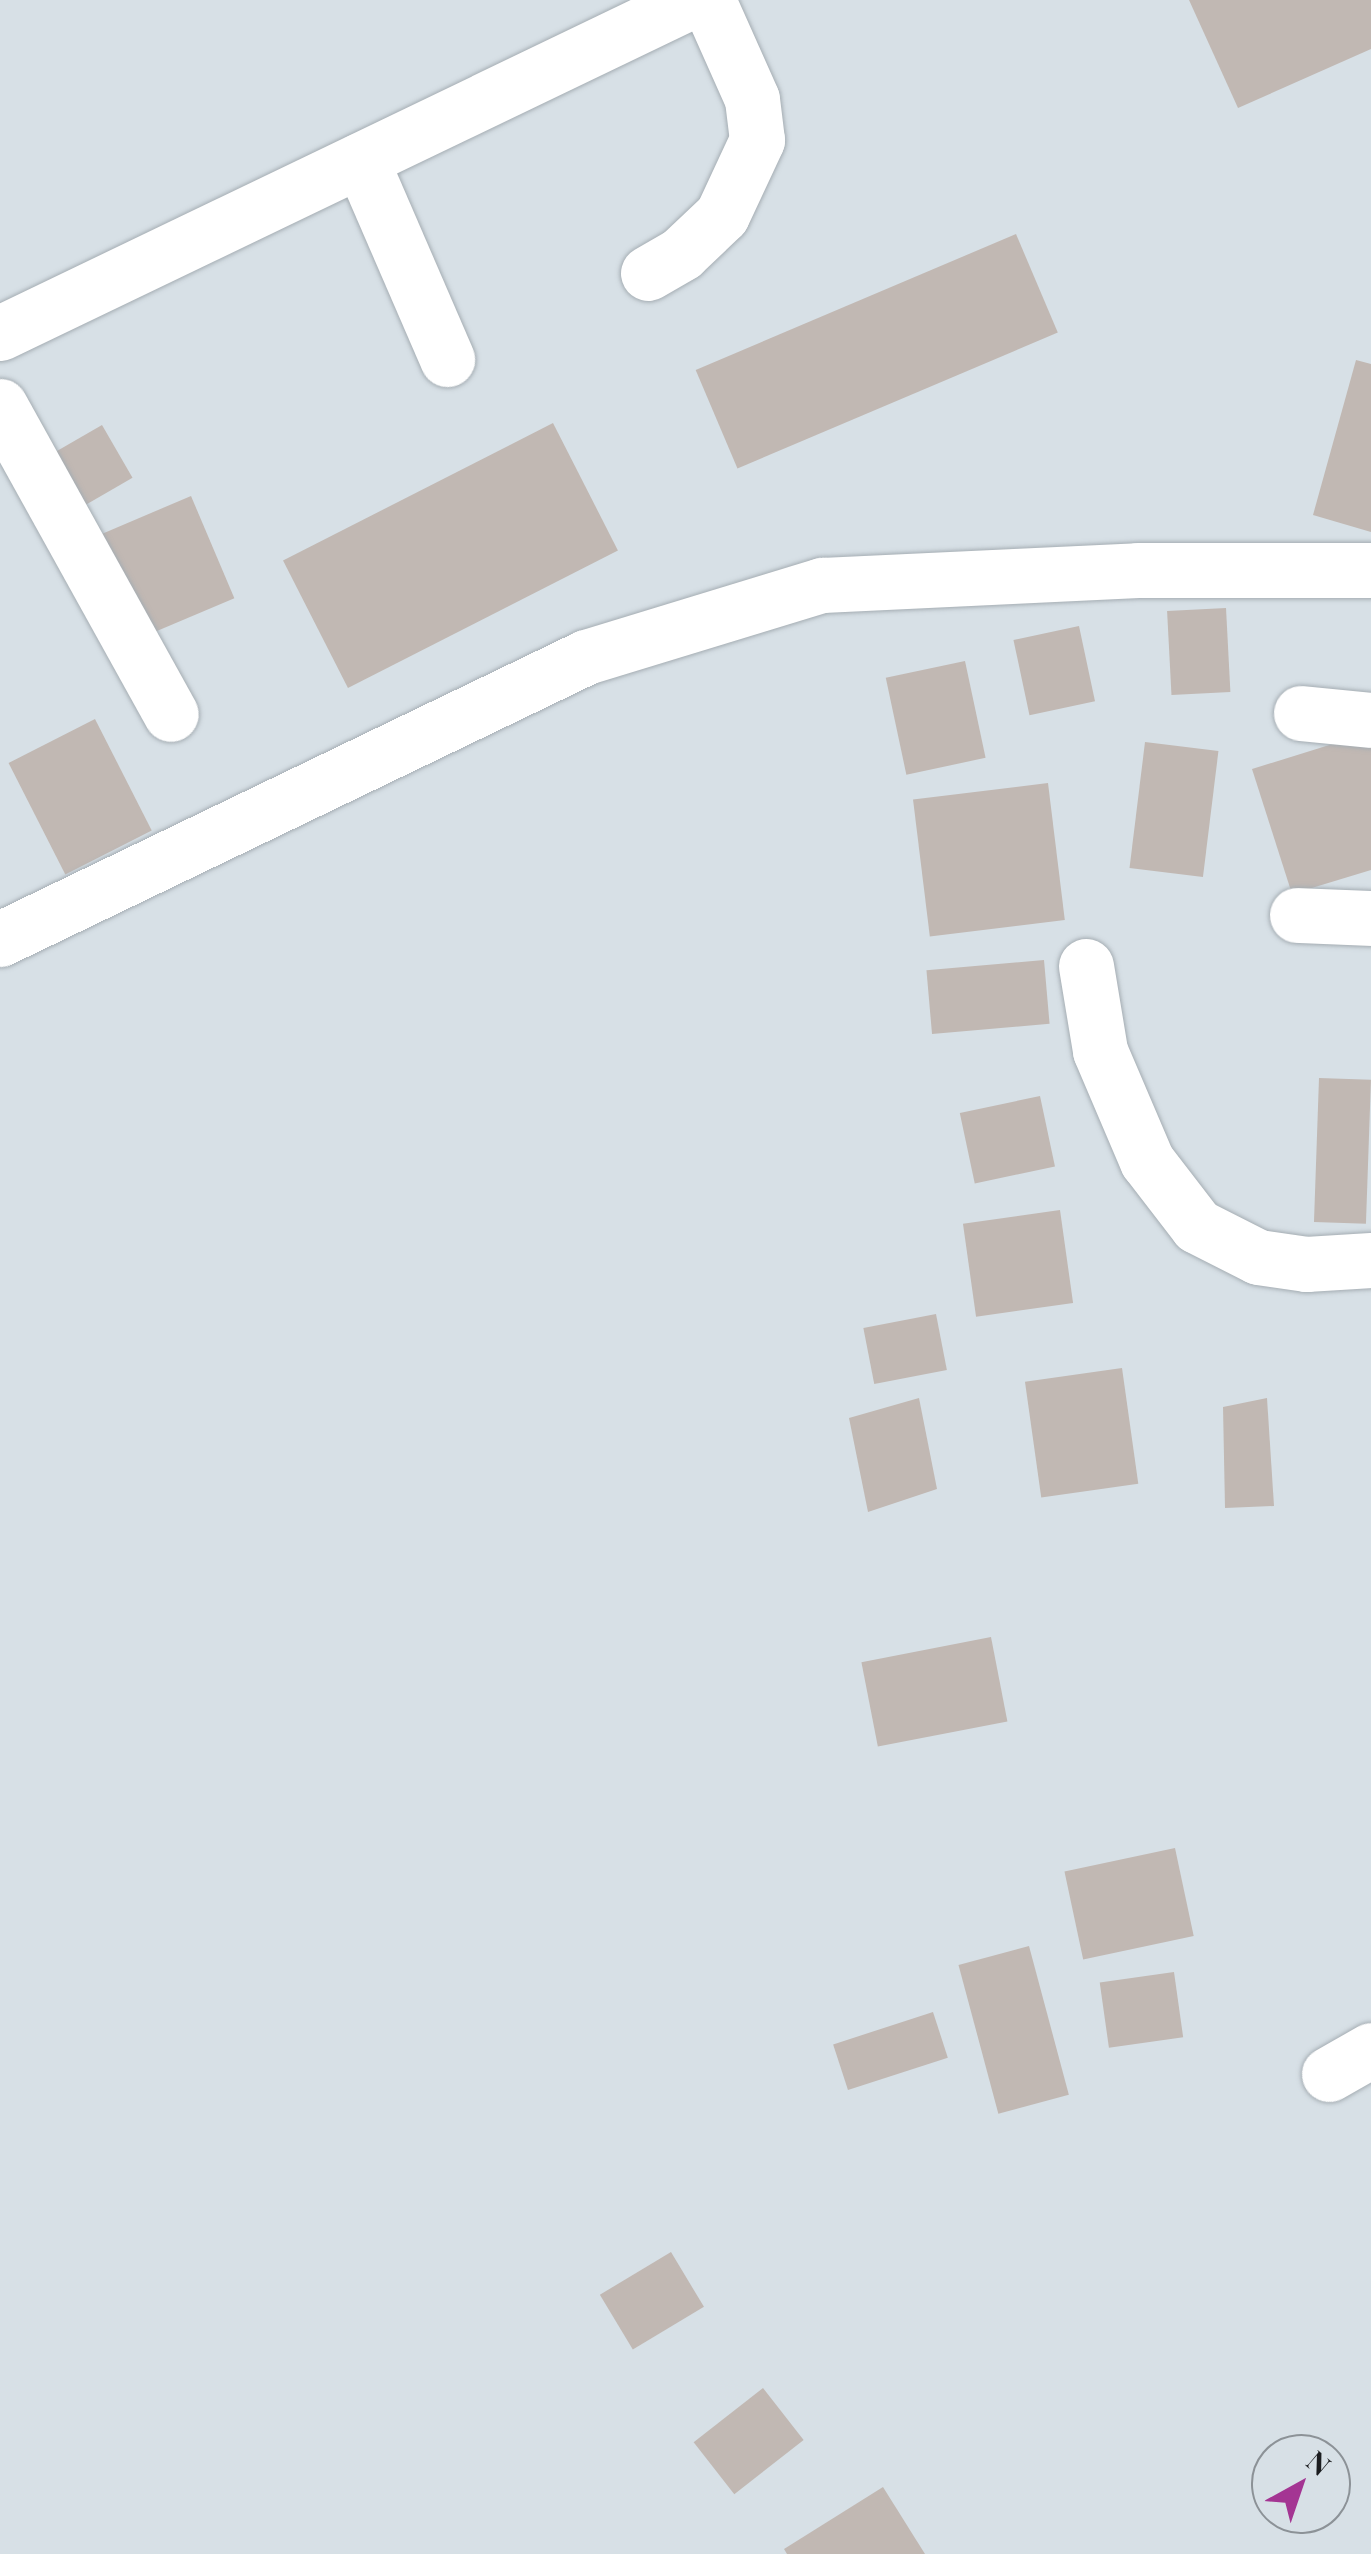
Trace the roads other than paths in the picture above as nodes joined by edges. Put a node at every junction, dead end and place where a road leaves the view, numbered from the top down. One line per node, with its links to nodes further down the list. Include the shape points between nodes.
1 (693, 0): 3 (street)
2 (708, 0): 4 (street, via 752,99 757,140 722,215 682,253)
3 (361, 160): 5 (street); 6 (street)
4 (648, 273)
5 (0, 332)
6 (447, 359)
7 (0, 406): 10 (street)
8 (1371, 570): 14 (street, via 1138,570 822,585 586,657)
9 (1301, 713): 11 (street)
10 (171, 714)
11 (1371, 720)
12 (1297, 915): 13 (street)
13 (1371, 918)
14 (0, 940)
15 (1086, 966): 16 (street, via 1100,1052 1148,1161 1196,1226 1258,1257 1306,1264)
16 (1371, 1260)

